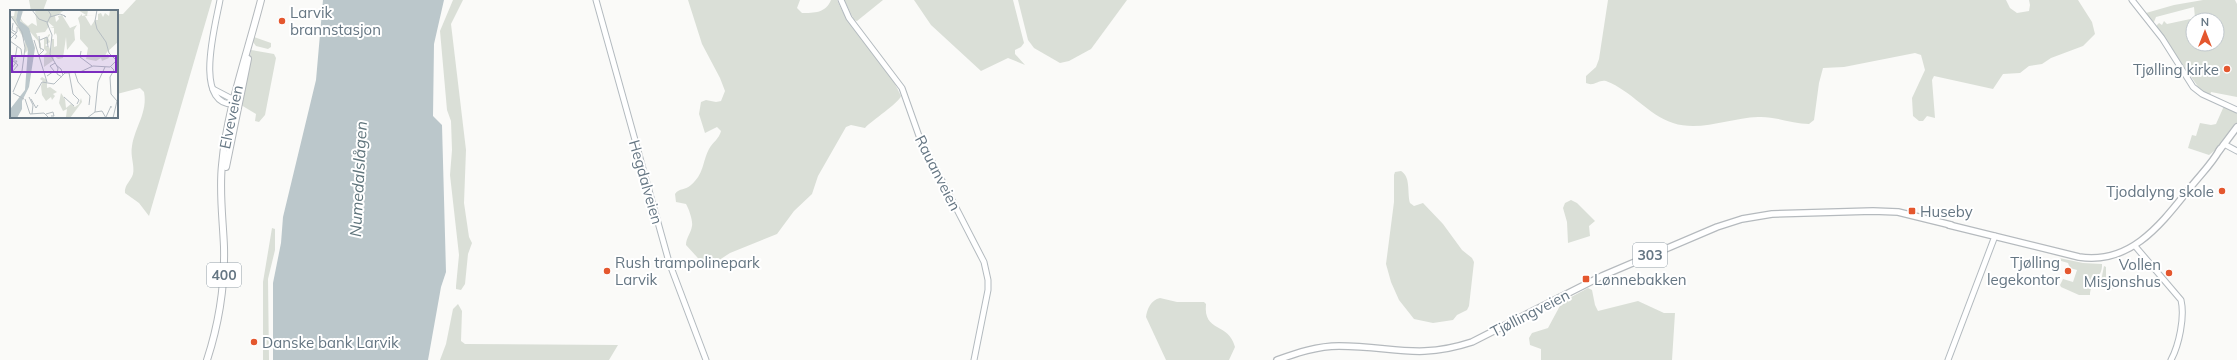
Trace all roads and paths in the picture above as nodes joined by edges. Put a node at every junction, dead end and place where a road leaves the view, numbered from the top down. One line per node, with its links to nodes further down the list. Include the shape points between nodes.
1 (220, 0): 6 (main road, via 209,73 211,87)
2 (261, 0): 6 (highway, Elveveien / 400)
3 (596, 0): 14 (main road, Hegdalveien, via 670,269)
4 (841, 0): 15 (main road, Rauanveien, via 849,18 902,88 919,136 984,262 988,290)
5 (2132, 0): 7 (main road, via 2162,38 2193,87 2202,94)
6 (235, 102): 13 (highway, Elveveien / 400, via 222,189 222,295)
7 (2237, 110)
8 (2237, 127): 9 (main road, Tjøllingveien / 303)
9 (2224, 144): 10 (main road); 12 (main road, Tjøllingveien / 303, via 2209,167 2151,233)
10 (2237, 151)
11 (1995, 236): 12 (main road, Tjøllingveien / 303, via 2091,259 2110,257); 16 (main road, Tjøllingveien / 303, via 1920,216 1861,211 1778,214 1734,221 1602,276 1472,342 1451,350 1425,355 1333,346 1312,349); 17 (main road)
12 (2137, 244): 18 (main road, via 2181,300 2178,340)
13 (207, 360)
14 (706, 360)
15 (974, 360)
16 (1277, 360)
17 (1948, 360)
18 (2171, 360)

